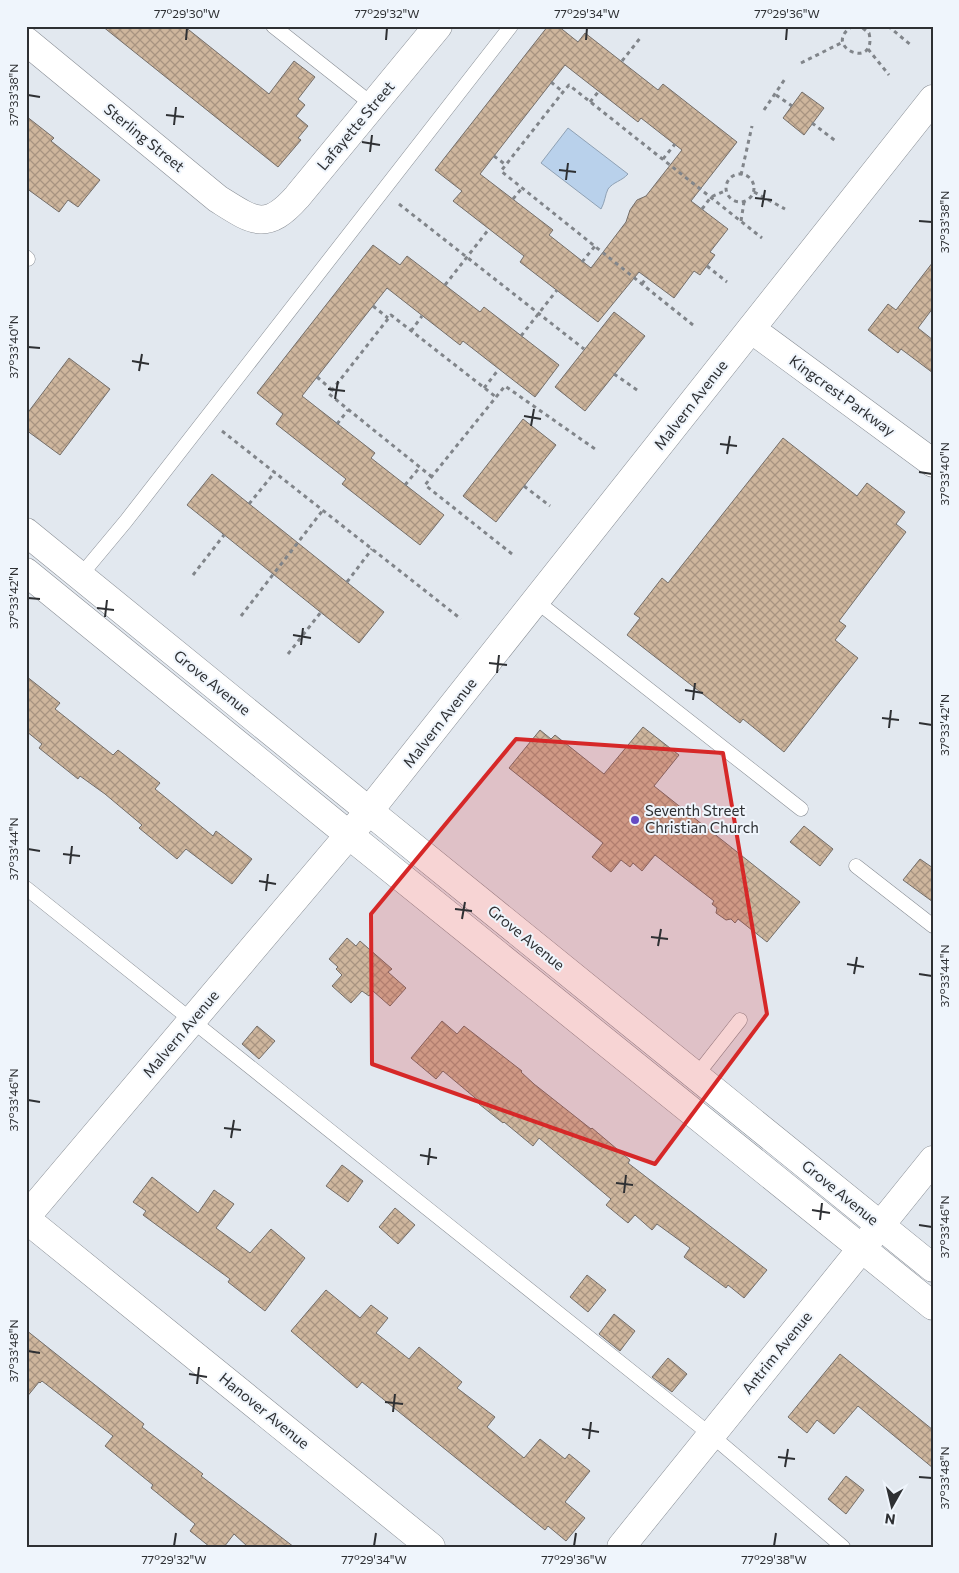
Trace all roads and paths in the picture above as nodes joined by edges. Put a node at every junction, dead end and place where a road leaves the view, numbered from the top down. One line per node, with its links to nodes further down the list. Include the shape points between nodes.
1 (273, 26): 23 (lane)
2 (438, 26): 23 (street, Lafayette Street)
3 (511, 26): 36 (lane)
4 (853, 26): 10 (path, via 846,30)
5 (860, 26): 7 (path)
6 (888, 26): 11 (path)
7 (867, 28): 12 (path, via 871,41)
8 (640, 37): 13 (path)
9 (26, 41): 43 (street, Sterling Street, via 218,199 244,215)
10 (843, 42): 12 (path, via 851,53 860,54); 14 (path)
11 (912, 46)
12 (868, 49): 15 (path)
13 (622, 61)
14 (801, 63)
15 (889, 76)
16 (785, 79): 20 (path)
17 (551, 82): 19 (path)
18 (599, 91): 22 (path)
19 (563, 92): 22 (path, via 569,85); 32 (path)
20 (776, 95): 24 (path); 25 (path)
21 (933, 99): 61 (street, Malvern Avenue)
22 (590, 102): 31 (path)
23 (373, 105): 43 (street, Lafayette Street, via 286,210)
24 (792, 106)
25 (764, 110)
26 (812, 123): 28 (path)
27 (752, 126): 33 (path)
28 (837, 142)
29 (675, 144): 31 (path)
30 (494, 156): 32 (path)
31 (663, 160): 38 (path)
32 (506, 165): 34 (path, via 501,171)
33 (741, 174): 35 (path, via 730,179); 37 (path, via 753,181)
34 (522, 188): 39 (path); 47 (path)
35 (727, 190): 38 (path); 40 (path, via 734,201)
36 (382, 192): 48 (path); 73 (lane)
37 (754, 192): 40 (path); 42 (path)
38 (711, 198): 41 (path); 44 (path)
39 (513, 199)
40 (744, 202): 44 (path)
41 (702, 209)
42 (786, 209)
43 (269, 219)
44 (741, 221): 46 (path)
45 (489, 229): 48 (path)
46 (762, 238)
47 (595, 246): 49 (path); 53 (path)
48 (467, 258): 54 (path); 57 (path)
49 (582, 262)
50 (707, 266): 52 (path)
51 (647, 278): 53 (path)
52 (727, 282)
53 (642, 284): 60 (path)
54 (445, 285)
55 (557, 290): 57 (path)
56 (373, 306): 59 (path)
57 (539, 314): 63 (path); 64 (path)
58 (422, 316): 62 (path)
59 (388, 318): 62 (path, via 391,315); 69 (path)
60 (693, 325)
61 (751, 329): 76 (street, Kingcrest Parkway); 93 (street, Malvern Avenue)
62 (411, 331): 68 (path)
63 (522, 336)
64 (584, 349)
65 (499, 369): 68 (path)
66 (614, 374): 70 (path)
67 (317, 377): 69 (path)
68 (484, 388): 71 (path)
69 (332, 390): 72 (path, via 329,394)
70 (640, 392)
71 (496, 397): 75 (path, via 505,386); 79 (path)
72 (348, 410): 74 (path); 77 (path)
73 (206, 418): 78 (path); 90 (lane)
74 (337, 424)
75 (595, 449)
76 (933, 463)
77 (420, 467): 79 (path); 80 (path)
78 (274, 472): 82 (path); 84 (path)
79 (432, 476): 88 (path, via 425,485)
80 (405, 485)
81 (524, 486): 83 (path)
82 (249, 504)
83 (550, 506)
84 (324, 510): 87 (path); 95 (path)
85 (26, 532): 90 (street, Grove Avenue)
86 (224, 535): 91 (path)
87 (372, 549): 92 (path); 96 (path)
88 (512, 554)
89 (26, 572): 100 (street, Grove Avenue)
90 (81, 575): 99 (street, Grove Avenue)
91 (193, 575)
92 (347, 582)
93 (536, 601): 98 (lane); 99 (street, Malvern Avenue)
94 (321, 612): 97 (path)
95 (241, 616)
96 (461, 619)
97 (288, 654)
98 (801, 809)
99 (369, 811): 100 (street, Malvern Avenue); 106 (street, Grove Avenue)
100 (349, 835): 105 (street, Malvern Avenue); 110 (street, Grove Avenue)
101 (856, 866): 103 (lane)
102 (26, 888): 105 (lane)
103 (933, 926)
104 (740, 1020): 106 (lane)
105 (192, 1021): 108 (street, Malvern Avenue); 113 (lane)
106 (696, 1076): 109 (street, Grove Avenue)
107 (933, 1160): 109 (street, Antrim Avenue)
108 (26, 1218): 114 (street, Hanover Avenue)
109 (880, 1226): 110 (street, Antrim Avenue); 111 (street, Grove Avenue)
110 (862, 1248): 112 (street, Grove Avenue); 113 (street, Antrim Avenue)
111 (933, 1268)
112 (933, 1306)
113 (711, 1436): 115 (street, Antrim Avenue); 116 (lane)
114 (431, 1547)
115 (621, 1547)
116 (843, 1547)

